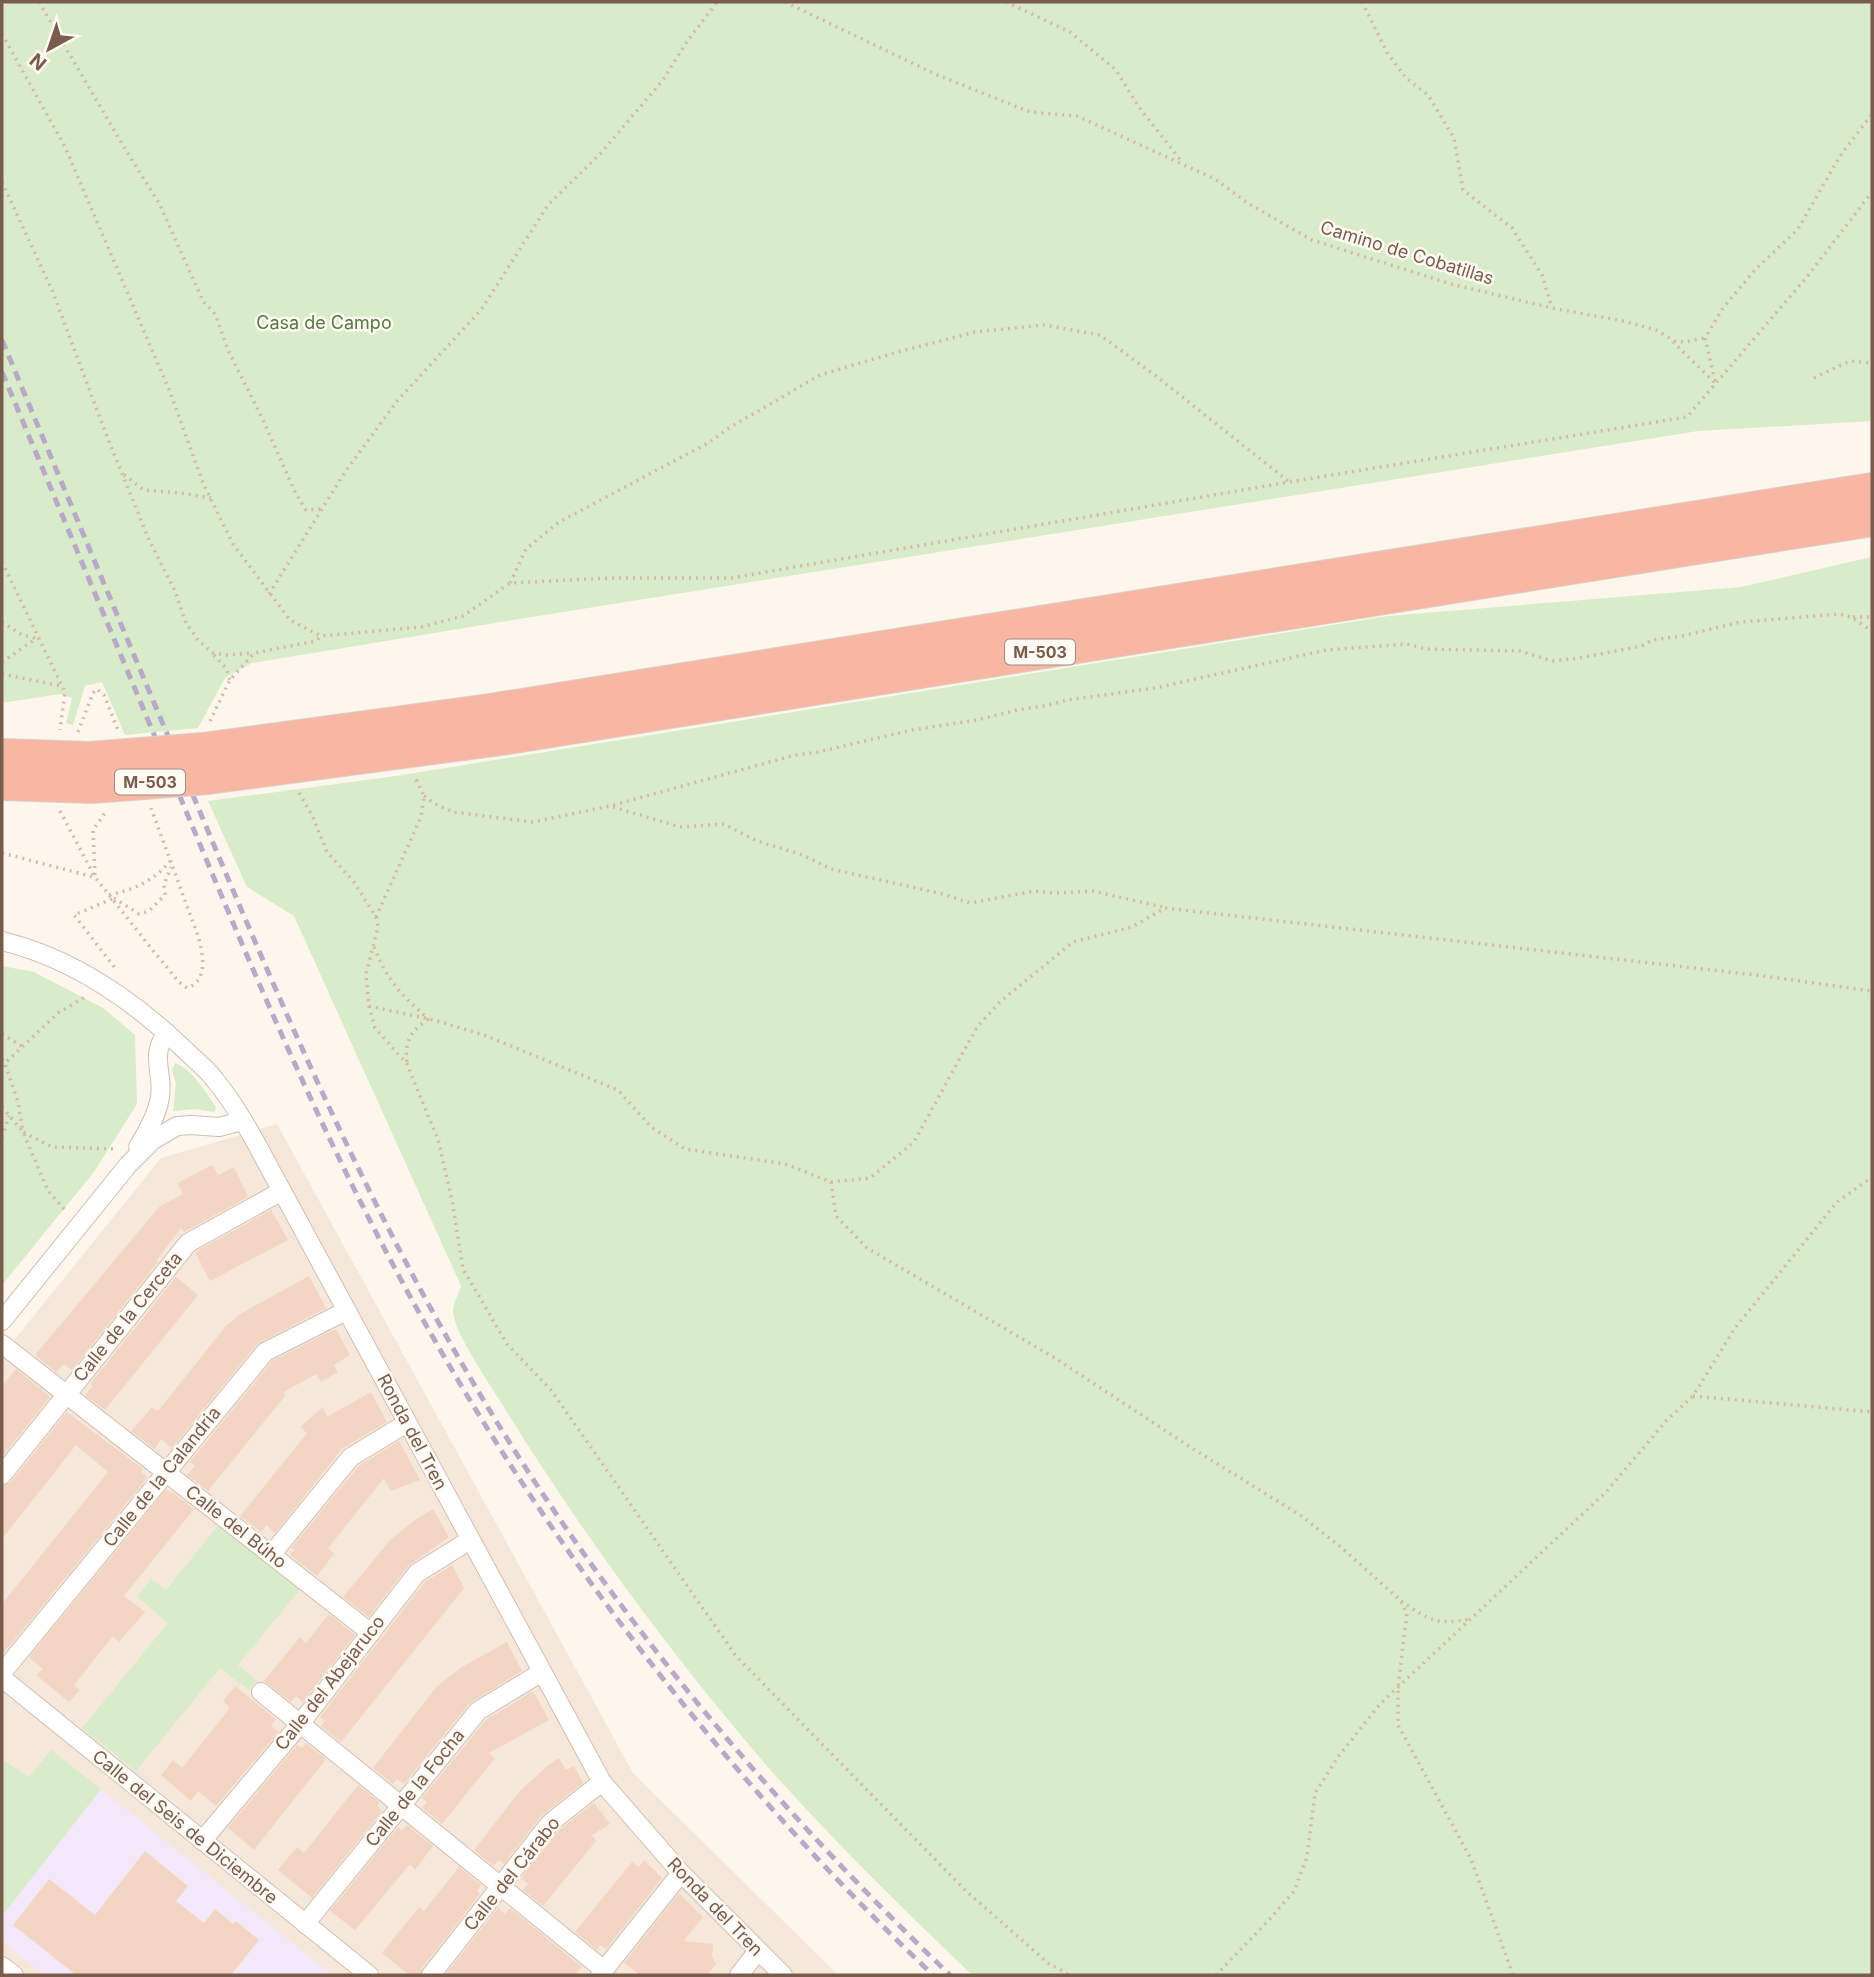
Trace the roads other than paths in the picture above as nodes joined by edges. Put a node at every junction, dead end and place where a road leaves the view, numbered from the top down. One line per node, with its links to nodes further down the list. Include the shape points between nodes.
1 (1872, 489): 3 (highway, M-503, via 490,710)
2 (1872, 520): 3 (highway, M-503, via 508,738)
3 (205, 751): 6 (highway, M-503, bridge)
4 (2, 755): 6 (highway, M-503)
5 (2, 784): 6 (highway, M-503)
6 (96, 786)
7 (2, 941): 8 (street, Ronda del Tren, via 23,946 106,985)
8 (167, 1033): 9 (street, Ronda del Tren, via 214,1078); 10 (street, via 158,1052 161,1083 157,1110)
9 (243, 1121): 10 (street, via 166,1131); 11 (street, Ronda del Tren)
10 (128, 1166): 13 (street)
11 (282, 1191): 12 (street, Ronda del Tren); 15 (street, Calle de la Cerceta, via 188,1242)
12 (346, 1311): 16 (street, Ronda del Tren); 17 (street, Calle de la Calandria, via 265,1352)
13 (2, 1321)
14 (2, 1344): 15 (street, Calle del Búho)
15 (67, 1394): 17 (street, Calle del Búho); 18 (street, Calle de la Cerceta)
16 (407, 1423): 19 (street, Ronda del Tren); 20 (street, via 351,1457)
17 (167, 1473): 20 (street, Calle del Búho); 23 (street, Calle de la Calandria)
18 (2, 1475)
19 (470, 1540): 21 (street, Calle del Abejaruco, via 416,1573); 22 (street, Ronda del Tren)
20 (271, 1555): 21 (street, Calle del Búho)
21 (371, 1633): 25 (street, Calle del Abejaruco)
22 (542, 1672): 26 (street, Ronda del Tren); 27 (street, Calle de la Focha, via 478,1711)
23 (2, 1675): 28 (street, Calle del Seis de Diciembre)
24 (261, 1692): 25 (street)
25 (300, 1724): 27 (street); 28 (street, Calle del Abejaruco)
26 (602, 1782): 29 (street, Ronda del Tren); 30 (street, Calle del Cárabo, via 550,1823)
27 (400, 1805): 30 (street); 31 (street, Calle de la Focha)
28 (202, 1841): 31 (street, Calle del Seis de Diciembre)
29 (681, 1873): 32 (street, Ronda del Tren); 34 (street)
30 (500, 1886): 34 (street); 37 (street, Calle del Cárabo)
31 (305, 1924): 36 (street, Calle del Seis de Diciembre)
32 (757, 1952): 38 (street); 39 (street, Ronda del Tren)
33 (2, 1965): 35 (street)
34 (602, 1973)
35 (14, 1975)
36 (369, 1975)
37 (431, 1975)
38 (739, 1975)
39 (783, 1975)

